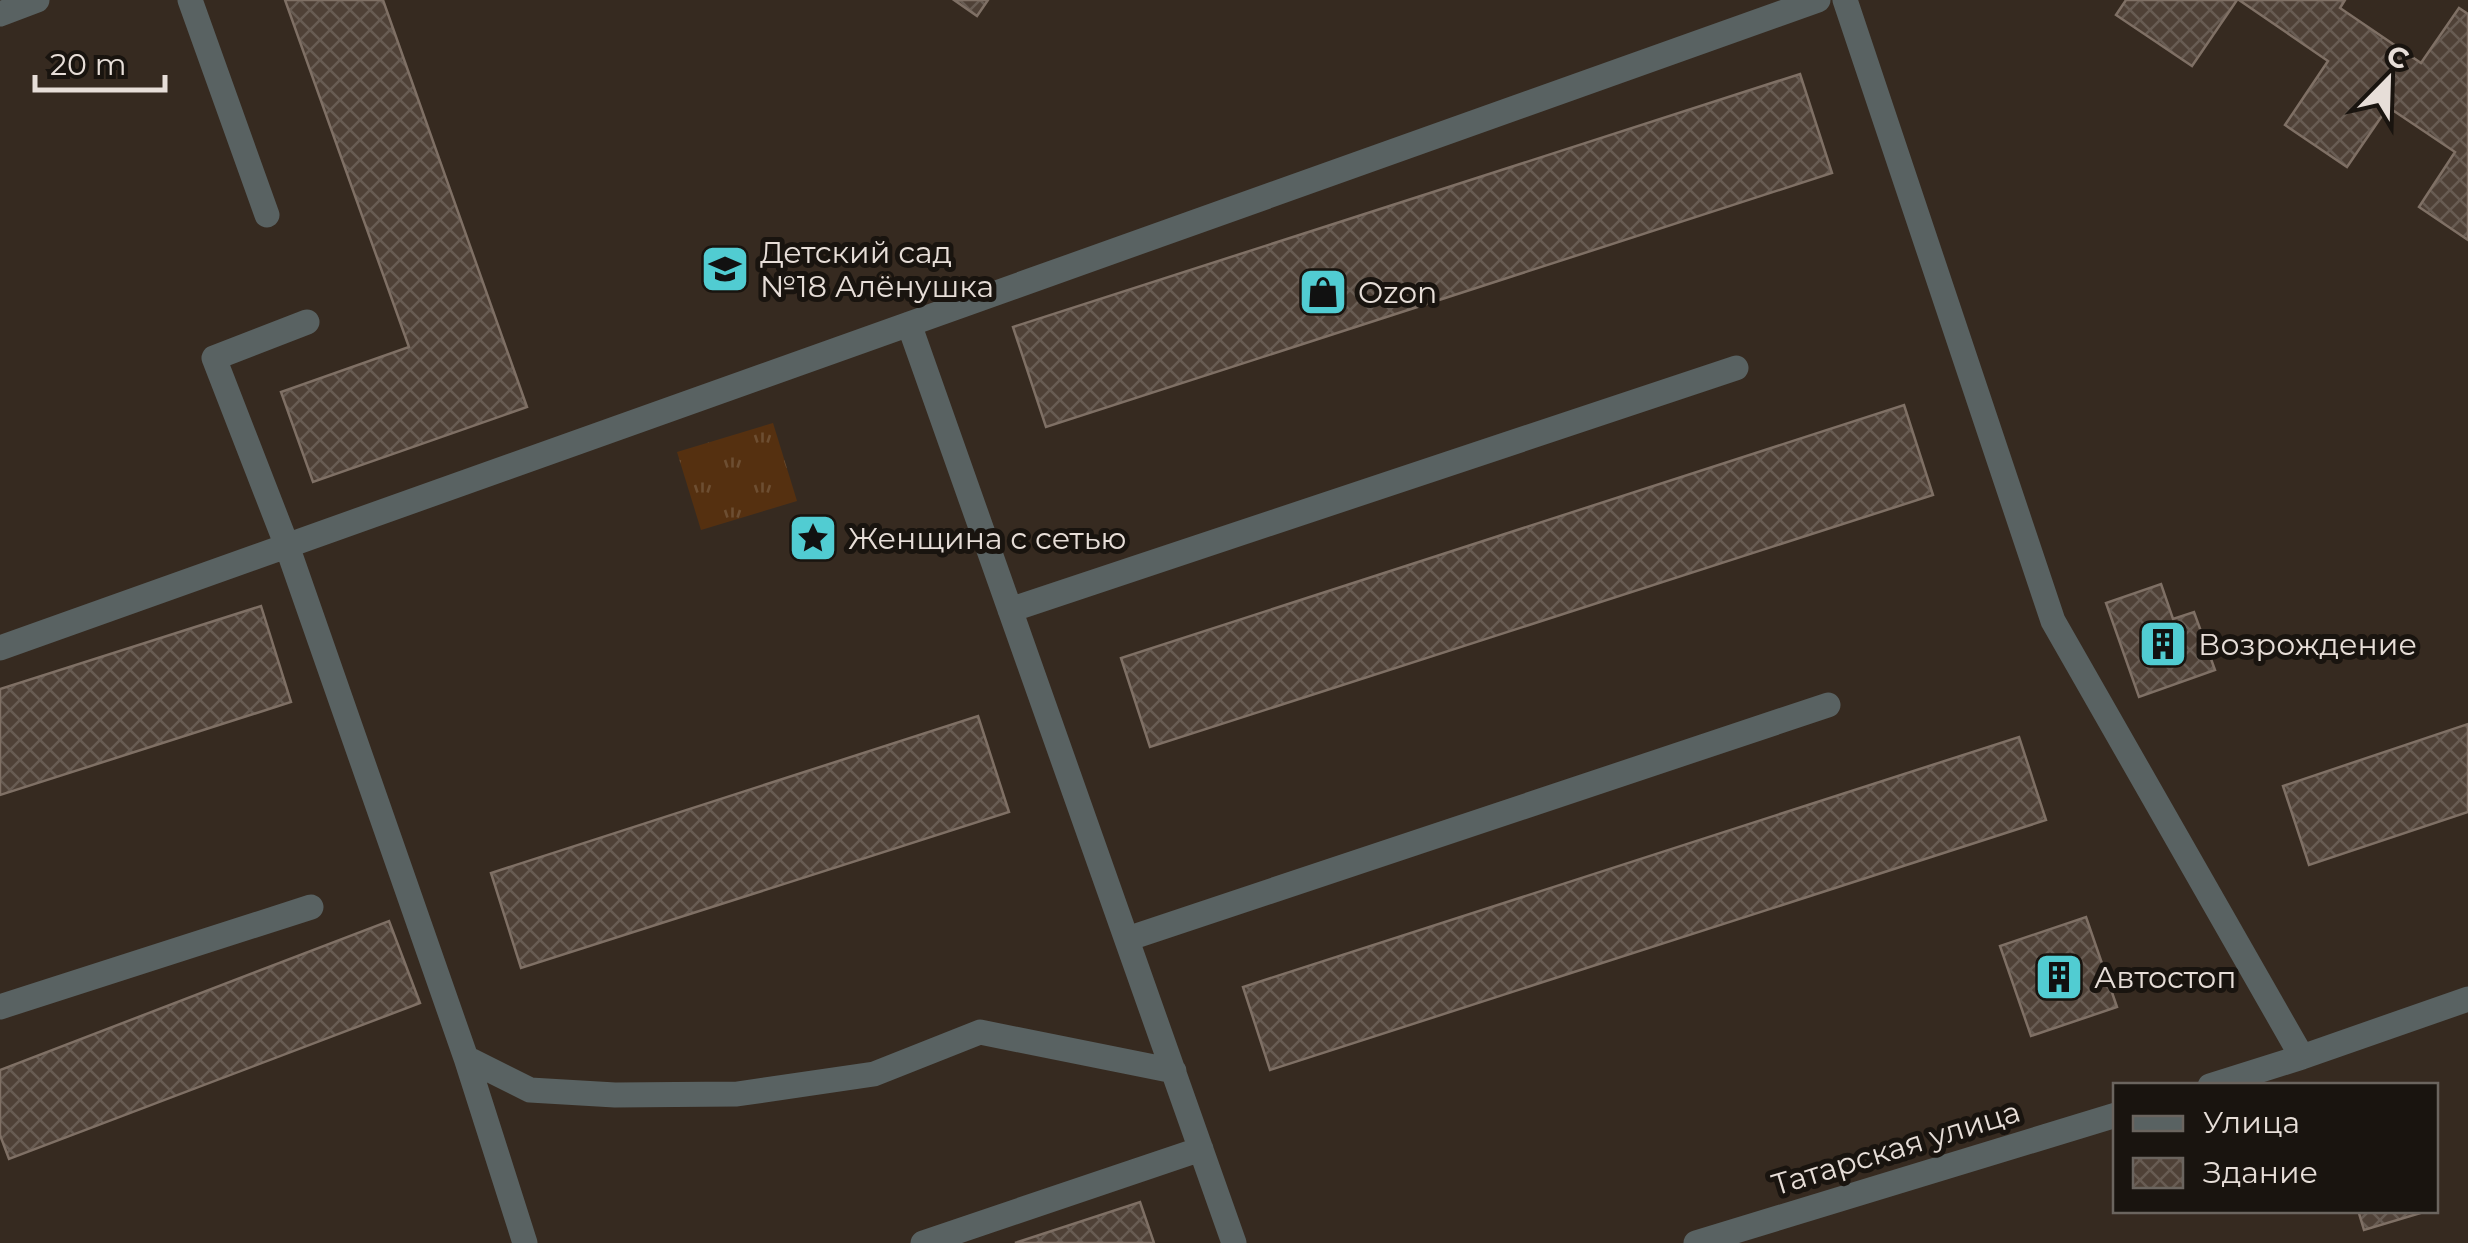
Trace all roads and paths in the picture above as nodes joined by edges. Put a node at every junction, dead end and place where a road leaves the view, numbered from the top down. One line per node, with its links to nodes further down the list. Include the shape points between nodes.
1 (38, 0): 5 (street)
2 (190, 0): 6 (street)
3 (1818, 0): 8 (street)
4 (1844, 0): 18 (street, via 2052,621)
5 (0, 14)
6 (267, 216)
7 (307, 322): 10 (street, via 214,358)
8 (910, 324): 10 (street); 11 (street)
9 (1736, 368): 11 (street)
10 (287, 546): 12 (street); 19 (street)
11 (1010, 610): 15 (street)
12 (0, 648)
13 (1828, 705): 15 (street)
14 (311, 907): 17 (street)
15 (1127, 939): 20 (street)
16 (2468, 999): 18 (street)
17 (0, 1007)
18 (2302, 1057): 21 (street)
19 (466, 1058): 20 (street, via 530,1090 737,1094 874,1074 980,1032); 24 (street)
20 (1174, 1072): 23 (street)
21 (2220, 1083)
22 (2113, 1115): 27 (street, Татарская улица)
23 (1201, 1149): 25 (street); 26 (street)
24 (525, 1243)
25 (923, 1243)
26 (1234, 1243)
27 (1696, 1243)

